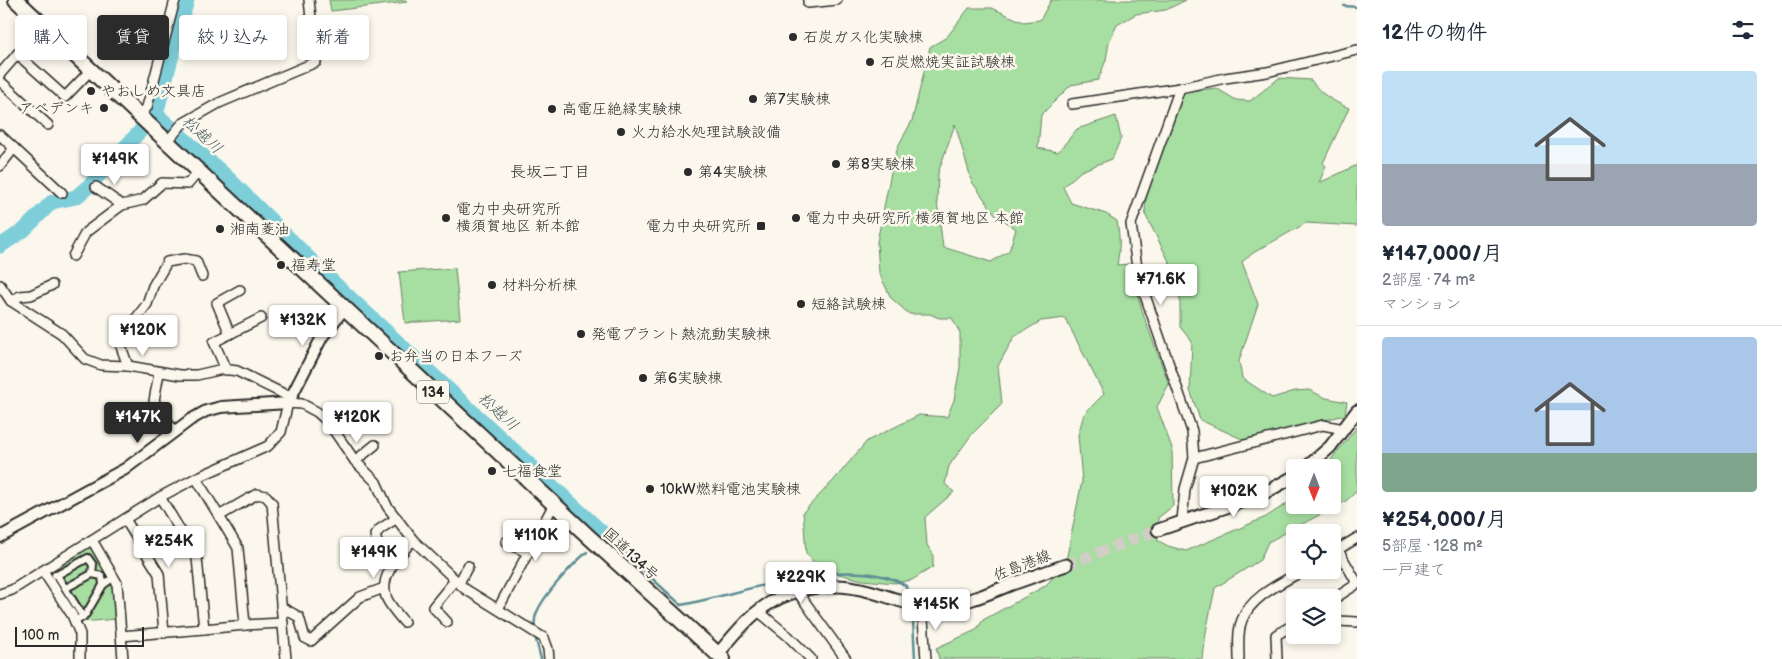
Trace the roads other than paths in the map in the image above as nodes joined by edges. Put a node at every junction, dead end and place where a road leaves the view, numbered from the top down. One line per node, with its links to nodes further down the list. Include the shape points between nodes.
1 (16, 0): 6 (highway, 国道134号 / 134)
2 (174, 0): 16 (street)
3 (309, 0): 19 (street, via 316,62 219,103 182,124)
4 (808, 0): 5 (street, via 808,3)
5 (837, 0)
6 (32, 15)
7 (1357, 50): 14 (street, via 1283,69)
8 (15, 56): 12 (street)
9 (24, 60): 11 (street, via 65,97)
10 (79, 60): 11 (highway, 国道134号 / 134)
11 (90, 71): 16 (highway, 国道134号 / 134)
12 (0, 74)
13 (0, 81): 17 (street)
14 (1180, 88): 15 (street); 43 (street, via 1131,224 1138,275 1192,431)
15 (1072, 104)
16 (145, 122): 19 (highway, 国道134号 / 134)
17 (48, 125)
18 (0, 135): 20 (street)
19 (167, 142): 22 (highway, 国道134号 / 134)
20 (14, 148): 21 (street); 24 (street)
21 (0, 166)
22 (198, 172): 25 (street, via 188,184 162,183 143,200); 32 (highway, 国道134号 / 134)
23 (96, 186): 25 (street)
24 (62, 193)
25 (122, 205): 26 (street, via 86,232)
26 (72, 256)
27 (202, 276): 35 (street, via 196,261 167,262 147,304 121,336)
28 (0, 285): 31 (street)
29 (52, 285): 31 (street)
30 (240, 290): 34 (street, via 217,303)
31 (11, 301): 35 (street, via 62,334 85,359 101,365)
32 (344, 308): 38 (street, via 322,337); 49 (highway, 国道134号 / 134)
33 (261, 318): 34 (street)
34 (230, 334): 36 (street, via 214,342)
35 (128, 366): 37 (street)
36 (226, 370): 37 (street, via 197,375); 38 (street, via 237,371)
37 (160, 373): 41 (street, via 154,401)
38 (290, 401): 41 (street, via 206,411); 45 (street, via 317,412 328,422); 46 (street, via 281,432 268,446)
39 (1357, 411): 40 (main road)
40 (1344, 429): 43 (street, via 1323,425); 44 (main road)
41 (174, 432): 55 (street, via 125,469)
42 (375, 445): 45 (street)
43 (1194, 458): 53 (street, via 1185,489)
44 (1316, 459)
45 (355, 461): 51 (street, via 376,482 387,506)
46 (196, 478): 48 (street); 50 (street)
47 (1286, 481): 53 (main road, via 1259,496)
48 (160, 497): 52 (street); 90 (street, via 197,558)
49 (554, 504): 61 (street); 94 (highway, 国道134号 / 134)
50 (220, 516): 80 (street, via 257,494 266,496 272,503); 89 (street, via 238,548)
51 (397, 518): 58 (street); 62 (street, via 375,535)
52 (125, 519): 57 (street); 92 (street, via 159,574)
53 (1182, 521): 54 (main road)
54 (1158, 530)
55 (0, 537)
56 (1357, 538): 60 (street)
57 (92, 540): 66 (street); 69 (street)
58 (413, 540): 71 (street); 75 (street, via 388,572)
59 (506, 542): 61 (street)
60 (1341, 548)
61 (528, 553): 81 (street)
62 (380, 554)
63 (1341, 561): 72 (street)
64 (1066, 565): 79 (main road, 佐島港線, via 980,598 954,604)
65 (468, 566): 71 (street)
66 (45, 574): 68 (street); 77 (street); 83 (street)
67 (92, 574): 68 (street, via 93,565 88,558); 73 (street, via 102,576); 74 (street)
68 (57, 575): 74 (street)
69 (114, 577): 73 (street); 93 (street)
70 (1289, 579): 102 (street, via 1259,597 1249,608 1241,621)
71 (457, 581): 81 (street); 86 (street, via 433,607)
72 (1357, 584): 78 (street)
73 (103, 585): 83 (street)
74 (66, 588): 83 (street)
75 (384, 588): 80 (street, via 360,597 311,641 305,638 299,617); 85 (street, via 388,600)
76 (797, 591): 79 (main road, 佐島港線, via 842,586 869,590); 82 (main road, 佐島港線); 100 (street)
77 (0, 594)
78 (1341, 594)
79 (920, 606): 101 (street)
80 (281, 607): 88 (street)
81 (498, 609): 98 (street, via 544,638)
82 (758, 611): 94 (main road, 佐島港線); 99 (street)
83 (79, 619): 95 (street)
84 (1341, 621): 87 (street)
85 (404, 622)
86 (447, 622)
87 (1357, 622)
88 (283, 623): 89 (street); 97 (street)
89 (245, 625): 90 (street)
90 (204, 629): 92 (street)
91 (1286, 629): 103 (street, via 1276,635)
92 (164, 632): 93 (street)
93 (121, 636): 96 (street)
94 (718, 657)
95 (80, 659)
96 (123, 659)
97 (286, 659)
98 (549, 659)
99 (811, 659)
100 (846, 659)
101 (926, 659)
102 (1239, 659)
103 (1277, 659)

